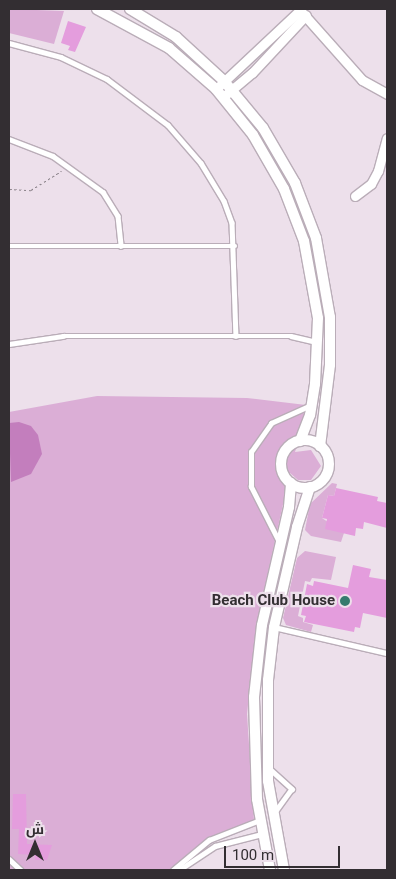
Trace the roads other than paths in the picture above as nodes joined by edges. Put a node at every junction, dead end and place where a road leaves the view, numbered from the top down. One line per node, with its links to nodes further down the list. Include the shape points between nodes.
1 (97, 9): 9 (street, via 169,48)
2 (130, 9): 7 (street, via 176,37)
3 (302, 11): 5 (street); 6 (street); 10 (street, via 362,80)
4 (9, 44): 16 (lane, via 85,67 129,92 155,113 185,143 214,181 232,223)
5 (257, 49): 6 (street); 7 (street)
6 (266, 58): 8 (street)
7 (224, 81): 8 (street); 9 (street)
8 (232, 89): 9 (street); 22 (street, via 263,128 292,176 308,212 323,264 330,344)
9 (219, 93): 18 (street, via 270,161 296,217 312,275)
10 (387, 94)
11 (387, 138): 13 (street, via 378,171 370,184)
12 (9, 139): 15 (lane, via 31,146 73,168 112,203 118,216)
13 (355, 196)
14 (9, 246): 15 (lane)
15 (121, 246): 16 (lane)
16 (235, 246): 17 (lane)
17 (236, 336): 18 (lane, via 300,336); 19 (lane, via 63,336)
18 (318, 343): 20 (street)
19 (9, 344)
20 (312, 404): 21 (street); 25 (lane, via 271,423 255,441 251,452 248,475 251,487)
21 (300, 441): 22 (street); 23 (street, via 290,446 283,456 283,474)
22 (320, 446): 24 (street, via 327,455 329,467 320,482)
23 (291, 483): 24 (street); 25 (street)
24 (310, 487): 26 (street)
25 (280, 544): 30 (street, via 262,625 255,677 253,745)
26 (274, 627): 27 (lane); 28 (street, via 266,701)
27 (387, 654)
28 (267, 764): 29 (street); 29 (lane, via 292,789)
29 (273, 815): 37 (street)
30 (260, 820): 31 (street); 34 (lane, via 209,840)
31 (262, 834): 35 (lane, via 215,846); 36 (street)
32 (9, 859): 33 (lane)
33 (21, 870)
34 (173, 870)
35 (179, 870)
36 (270, 870)
37 (284, 870)

